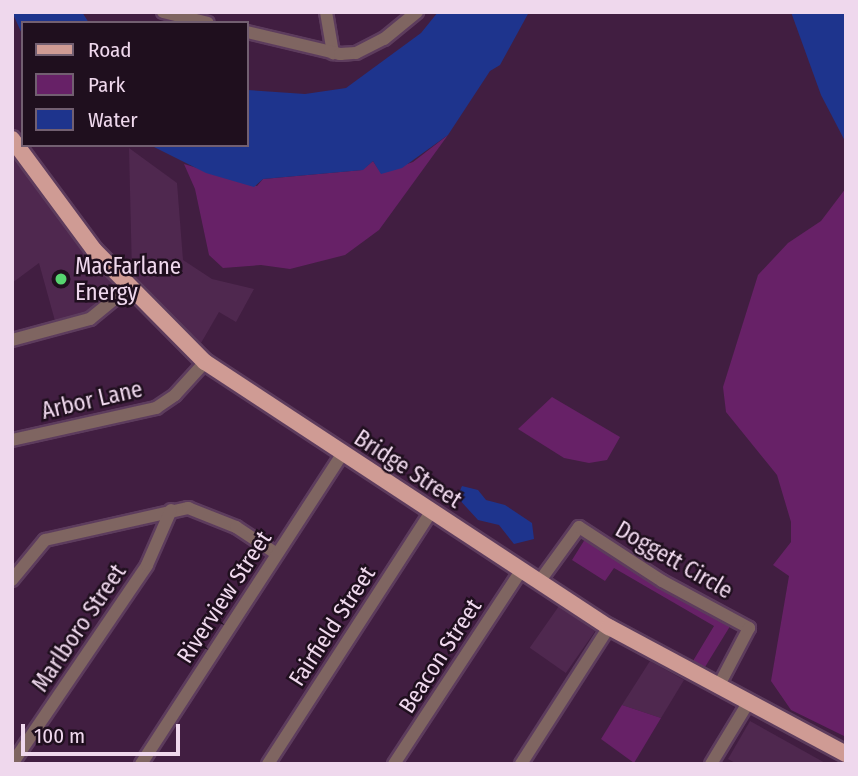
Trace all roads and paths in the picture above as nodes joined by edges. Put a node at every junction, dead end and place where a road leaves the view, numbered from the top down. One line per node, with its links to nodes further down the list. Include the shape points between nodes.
1 (163, 12): 4 (street)
2 (327, 12): 6 (street)
3 (418, 12): 6 (street, via 384,39 356,53)
4 (200, 21)
5 (248, 32): 6 (street)
6 (333, 52)
7 (12, 139): 8 (main road, Bridge Street, via 77,228)
8 (129, 287): 9 (street, via 90,319); 10 (main road, Bridge Street)
9 (12, 340)
10 (205, 362): 11 (street, Arbor Lane, via 175,396 156,408); 12 (main road, Bridge Street)
11 (12, 440)
12 (342, 453): 14 (main road, Bridge Street); 15 (street, Riverview Street)
13 (170, 510): 15 (street, via 202,510); 17 (street, via 46,540); 23 (street, Marlboro Street, via 147,565)
14 (432, 512): 16 (main road, Bridge Street); 25 (street, Fairfield Street)
15 (277, 554): 24 (street, Riverview Street)
16 (521, 570): 18 (main road, Bridge Street); 26 (street, Beacon Street)
17 (12, 580)
18 (540, 582): 19 (main road, Bridge Street); 20 (street, Doggett Circle, via 579,527 662,581 750,628)
19 (609, 627): 20 (main road, Bridge Street); 27 (street)
20 (718, 687): 21 (main road, Bridge Street)
21 (748, 703): 22 (main road, Bridge Street); 28 (street)
22 (842, 757)
23 (12, 764)
24 (141, 764)
25 (268, 764)
26 (394, 764)
27 (521, 764)
28 (711, 764)

